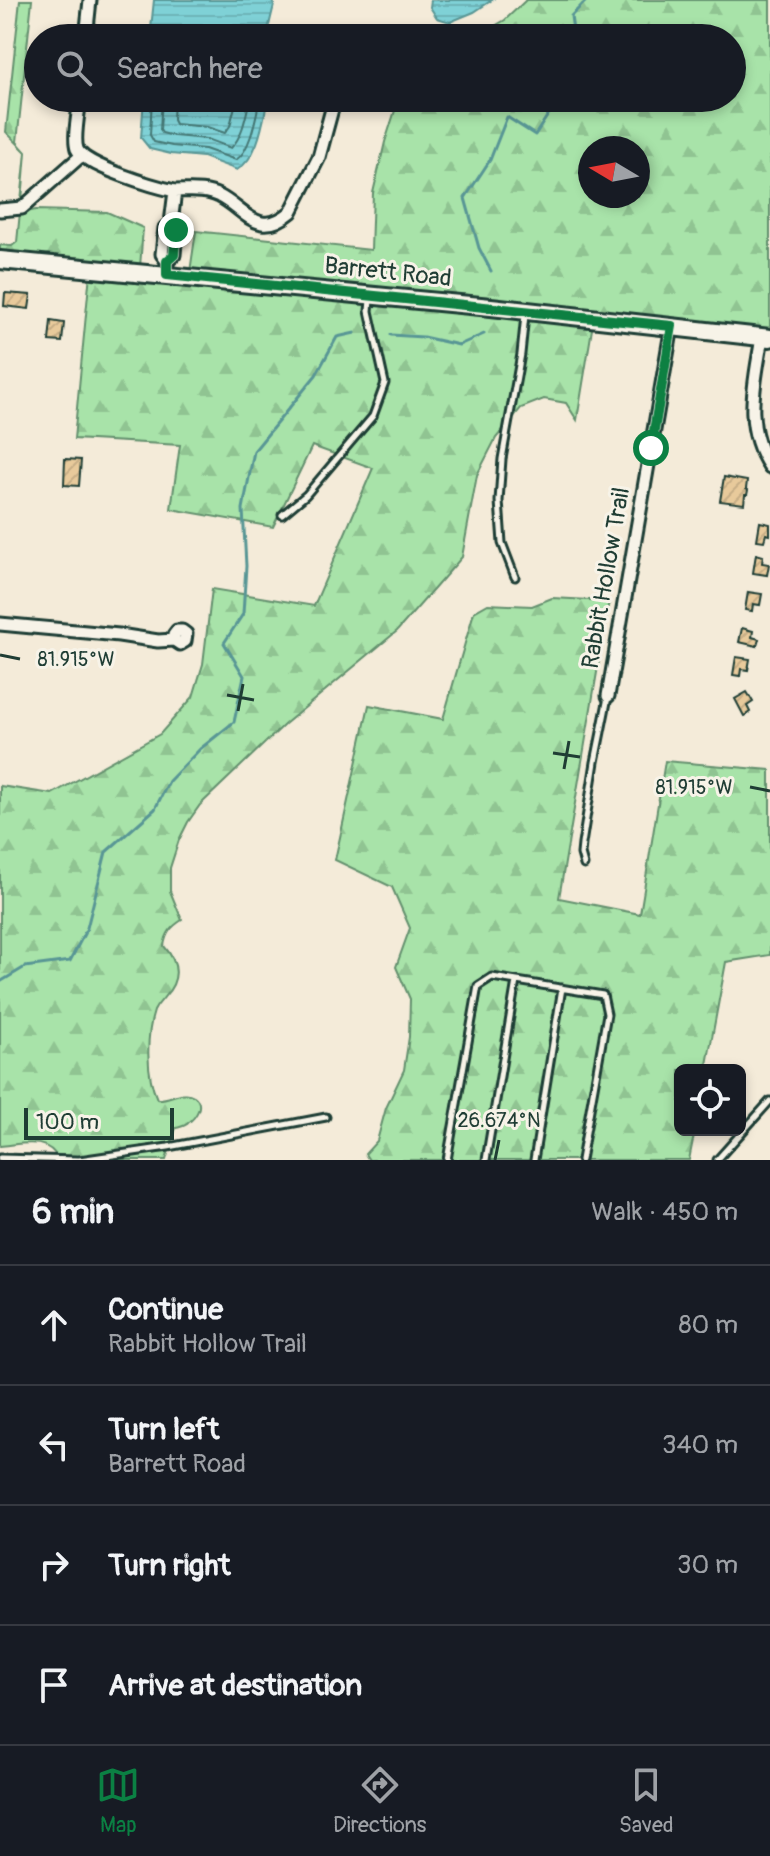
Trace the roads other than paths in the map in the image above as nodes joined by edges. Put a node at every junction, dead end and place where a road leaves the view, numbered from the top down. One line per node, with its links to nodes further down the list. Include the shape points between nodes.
1 (90, 0): 2 (street)
2 (87, 24)
3 (79, 112): 5 (street, via 76,139)
4 (331, 112): 6 (street, via 319,157 285,218 261,223 217,194)
5 (82, 155): 6 (street); 7 (street, via 22,208)
6 (175, 191): 9 (street, via 174,255)
7 (0, 210)
8 (0, 260): 9 (street, Barrett Road)
9 (167, 268): 10 (street, Barrett Road)
10 (371, 295): 11 (street, Barrett Road); 15 (lane, via 369,311 385,383 373,416 306,495)
11 (525, 311): 12 (street, Barrett Road); 16 (lane, via 499,501 502,543)
12 (672, 326): 13 (street, Barrett Road); 19 (street, Rabbit Hollow Trail)
13 (766, 337): 14 (street, via 752,422)
14 (770, 467)
15 (282, 515)
16 (515, 577)
17 (0, 624): 18 (street)
18 (174, 640)
19 (608, 696): 20 (lane, via 582,844)
20 (584, 865)
21 (516, 981): 22 (lane); 26 (lane, via 492,977 478,986); 27 (lane)
22 (562, 988): 28 (lane); 29 (lane, via 603,995 607,1014)
23 (770, 1101): 30 (lane)
24 (326, 1117): 25 (lane, via 79,1160)
25 (0, 1158)
26 (447, 1160)
27 (486, 1160)
28 (534, 1160)
29 (581, 1160)
30 (717, 1160)

